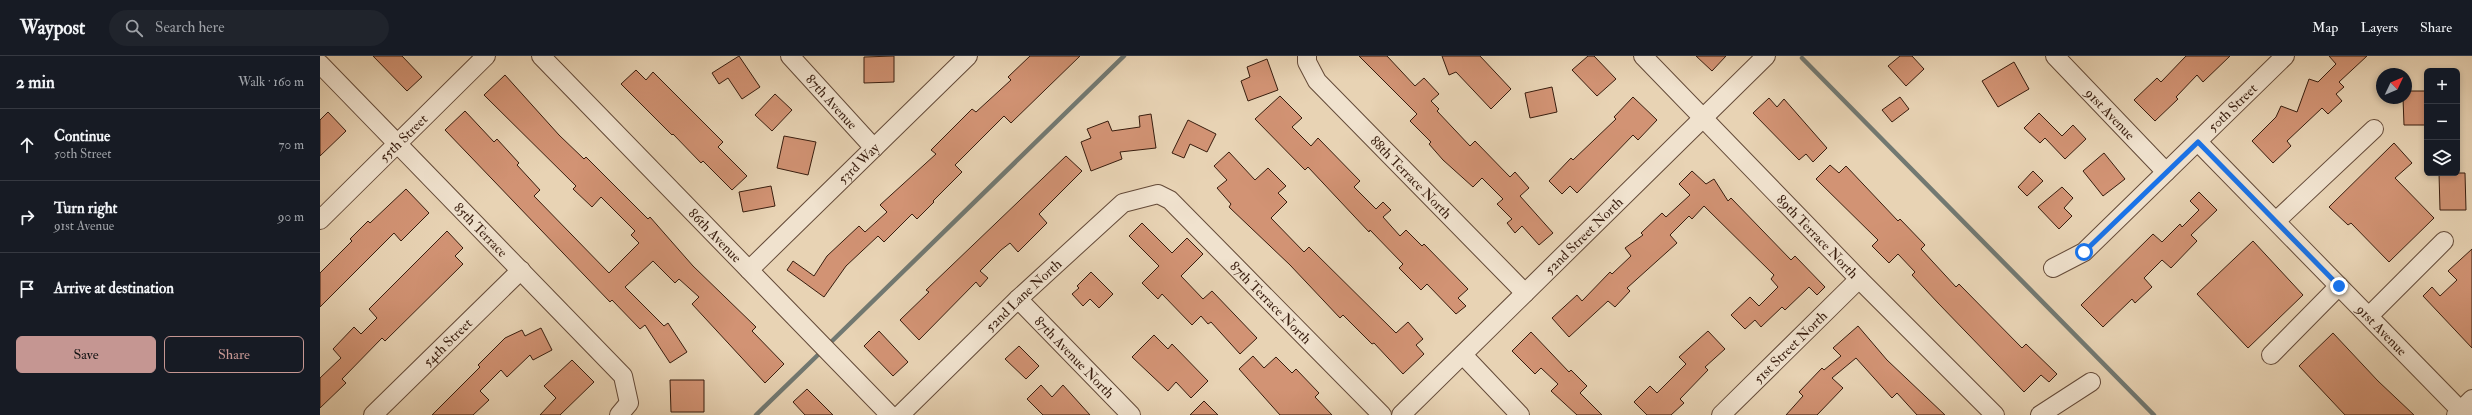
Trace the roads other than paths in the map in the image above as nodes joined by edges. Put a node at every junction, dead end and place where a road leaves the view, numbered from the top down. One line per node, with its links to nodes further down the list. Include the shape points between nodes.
1 (486, 56): 14 (street, 55th Street)
2 (541, 56): 23 (street, 86th Avenue)
3 (790, 56): 15 (street, 87th Avenue)
4 (968, 56): 15 (street, 53rd Way)
5 (1307, 56): 26 (street, 88th Terrace North, via 1307,62 1317,82)
6 (1643, 56): 11 (street, 89th Terrace North)
7 (1766, 56): 11 (street, 52nd Street North)
8 (2055, 56): 16 (street, 91st Avenue)
9 (2284, 56): 13 (street, 50th Street)
10 (320, 64): 14 (street, 85th Terrace)
11 (1702, 118): 24 (street, 89th Terrace North); 26 (street, 52nd Street North)
12 (2374, 129): 19 (street)
13 (2198, 142): 16 (street, 50th Street); 19 (street, 91st Avenue)
14 (397, 145): 18 (street, 55th Street); 22 (street, 85th Terrace)
15 (874, 148): 23 (street, 53rd Way)
16 (2166, 172): 21 (street, 50th Street, via 2084,252)
17 (1158, 194): 27 (street, 52nd Lane North, via 1123,202); 38 (street, 87th Terrace North, via 1170,200)
18 (320, 220)
19 (2276, 221): 25 (street, 91st Avenue)
20 (2444, 241): 28 (street)
21 (2054, 268)
22 (521, 270): 32 (street, 85th Terrace, via 623,376); 34 (street, 54th Street)
23 (749, 270): 35 (street, 86th Avenue)
24 (1858, 279): 41 (street, 51st Street North); 42 (street, 89th Terrace North)
25 (2339, 286): 28 (street, 91st Avenue); 30 (street)
26 (1525, 293): 29 (street, 52nd Street North)
27 (1018, 299): 36 (street, 52nd Lane North); 37 (street, 87th Avenue North)
28 (2368, 316): 33 (street, 91st Avenue)
29 (1463, 355): 39 (street, 52nd Street North); 40 (street)
30 (2271, 355)
31 (2091, 382): 43 (street)
32 (624, 409)
33 (2463, 410)
34 (373, 415)
35 (890, 415)
36 (900, 415)
37 (1132, 415)
38 (1382, 415)
39 (1401, 415)
40 (1520, 415)
41 (1721, 415)
42 (1995, 415)
43 (2040, 415)

